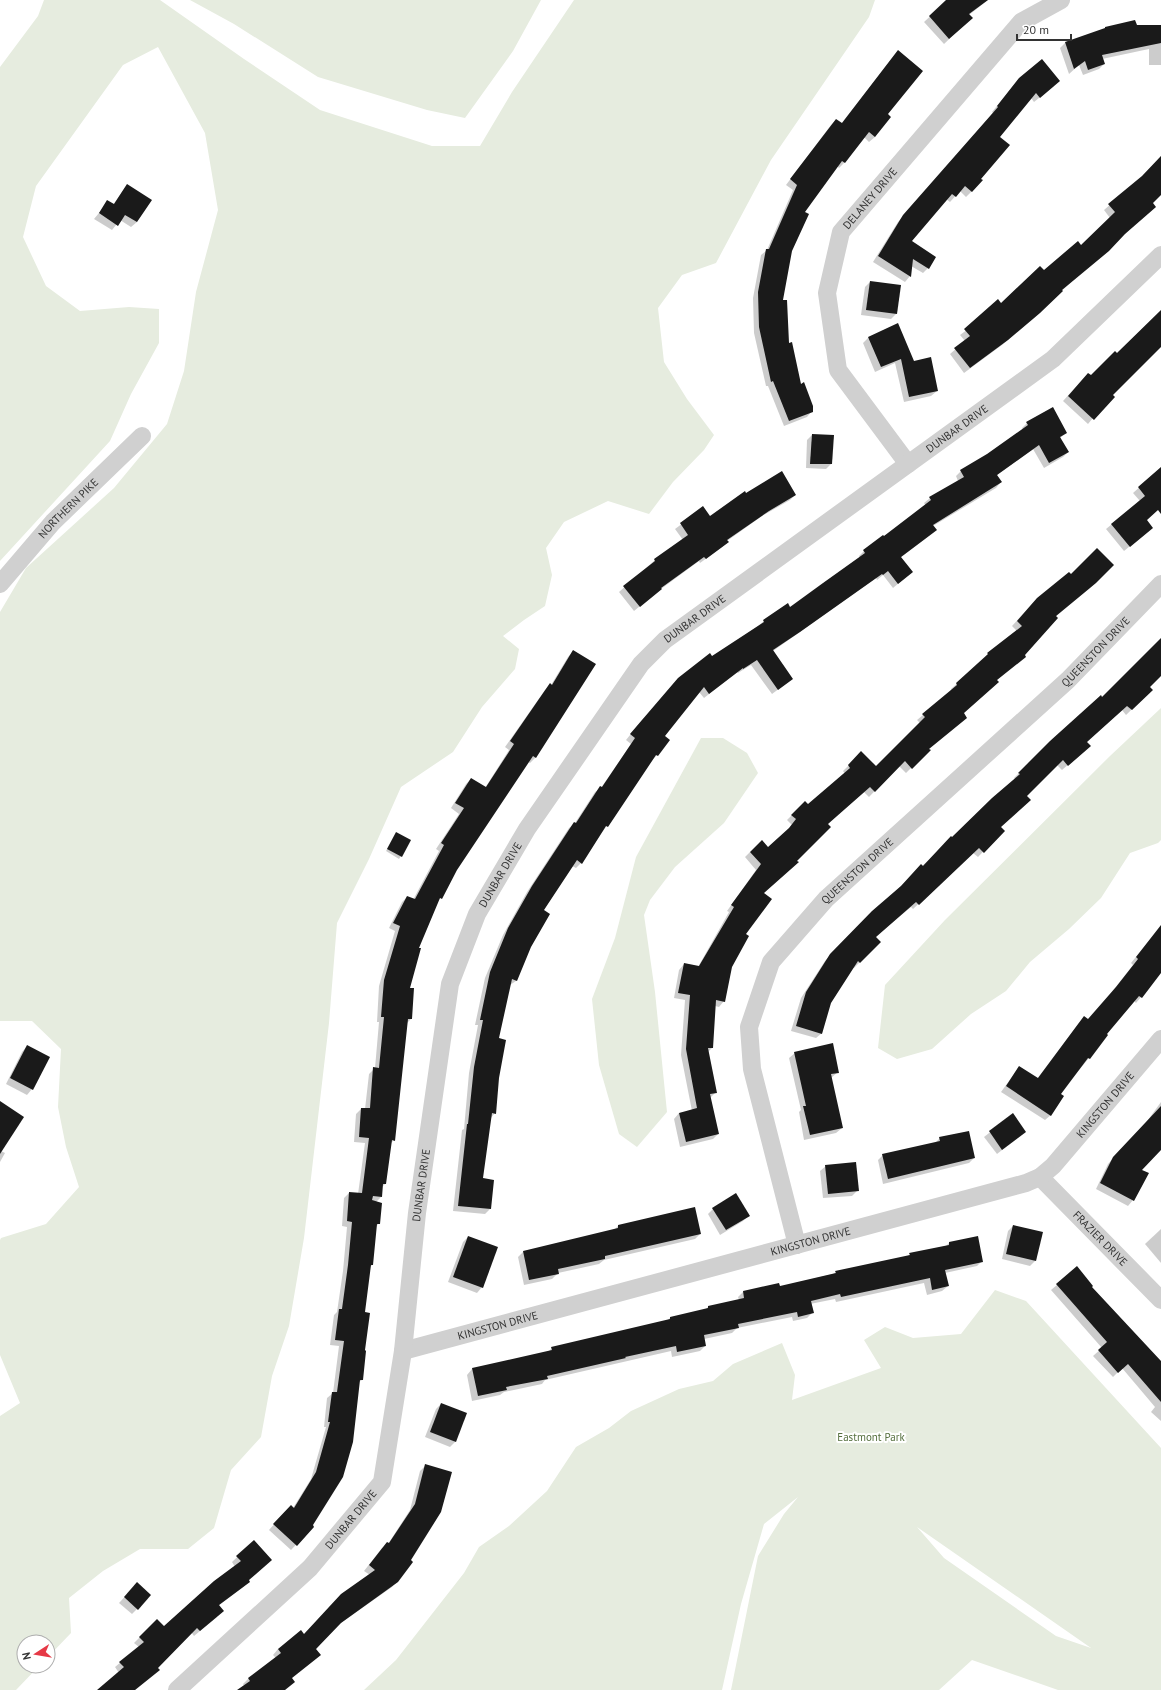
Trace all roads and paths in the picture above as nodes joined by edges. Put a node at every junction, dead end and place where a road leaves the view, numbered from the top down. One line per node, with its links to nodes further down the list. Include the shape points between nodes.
1 (1061, 0): 4 (street, DELANEY DRIVE, via 1021,22 841,232 826,293 838,370)
2 (1161, 255): 4 (street, DUNBAR DRIVE, via 1053,359)
3 (142, 436): 5 (street, NORTHERN PIKE, via 53,522)
4 (908, 464): 11 (street, DUNBAR DRIVE, via 665,640 641,664 527,829 477,914 450,984 417,1213)
5 (0, 584)
6 (1161, 584): 9 (street, QUEENSTON DRIVE, via 1068,680 826,899 772,962 749,1027 752,1069)
7 (1161, 1039): 8 (street, KINGSTON DRIVE, via 1062,1155)
8 (1040, 1177): 9 (street, KINGSTON DRIVE, via 1026,1183); 10 (street, FRAZIER DRIVE)
9 (797, 1245): 11 (street, KINGSTON DRIVE)
10 (1161, 1300)
11 (403, 1351): 12 (street, DUNBAR DRIVE, via 382,1482 310,1568)
12 (177, 1690)

